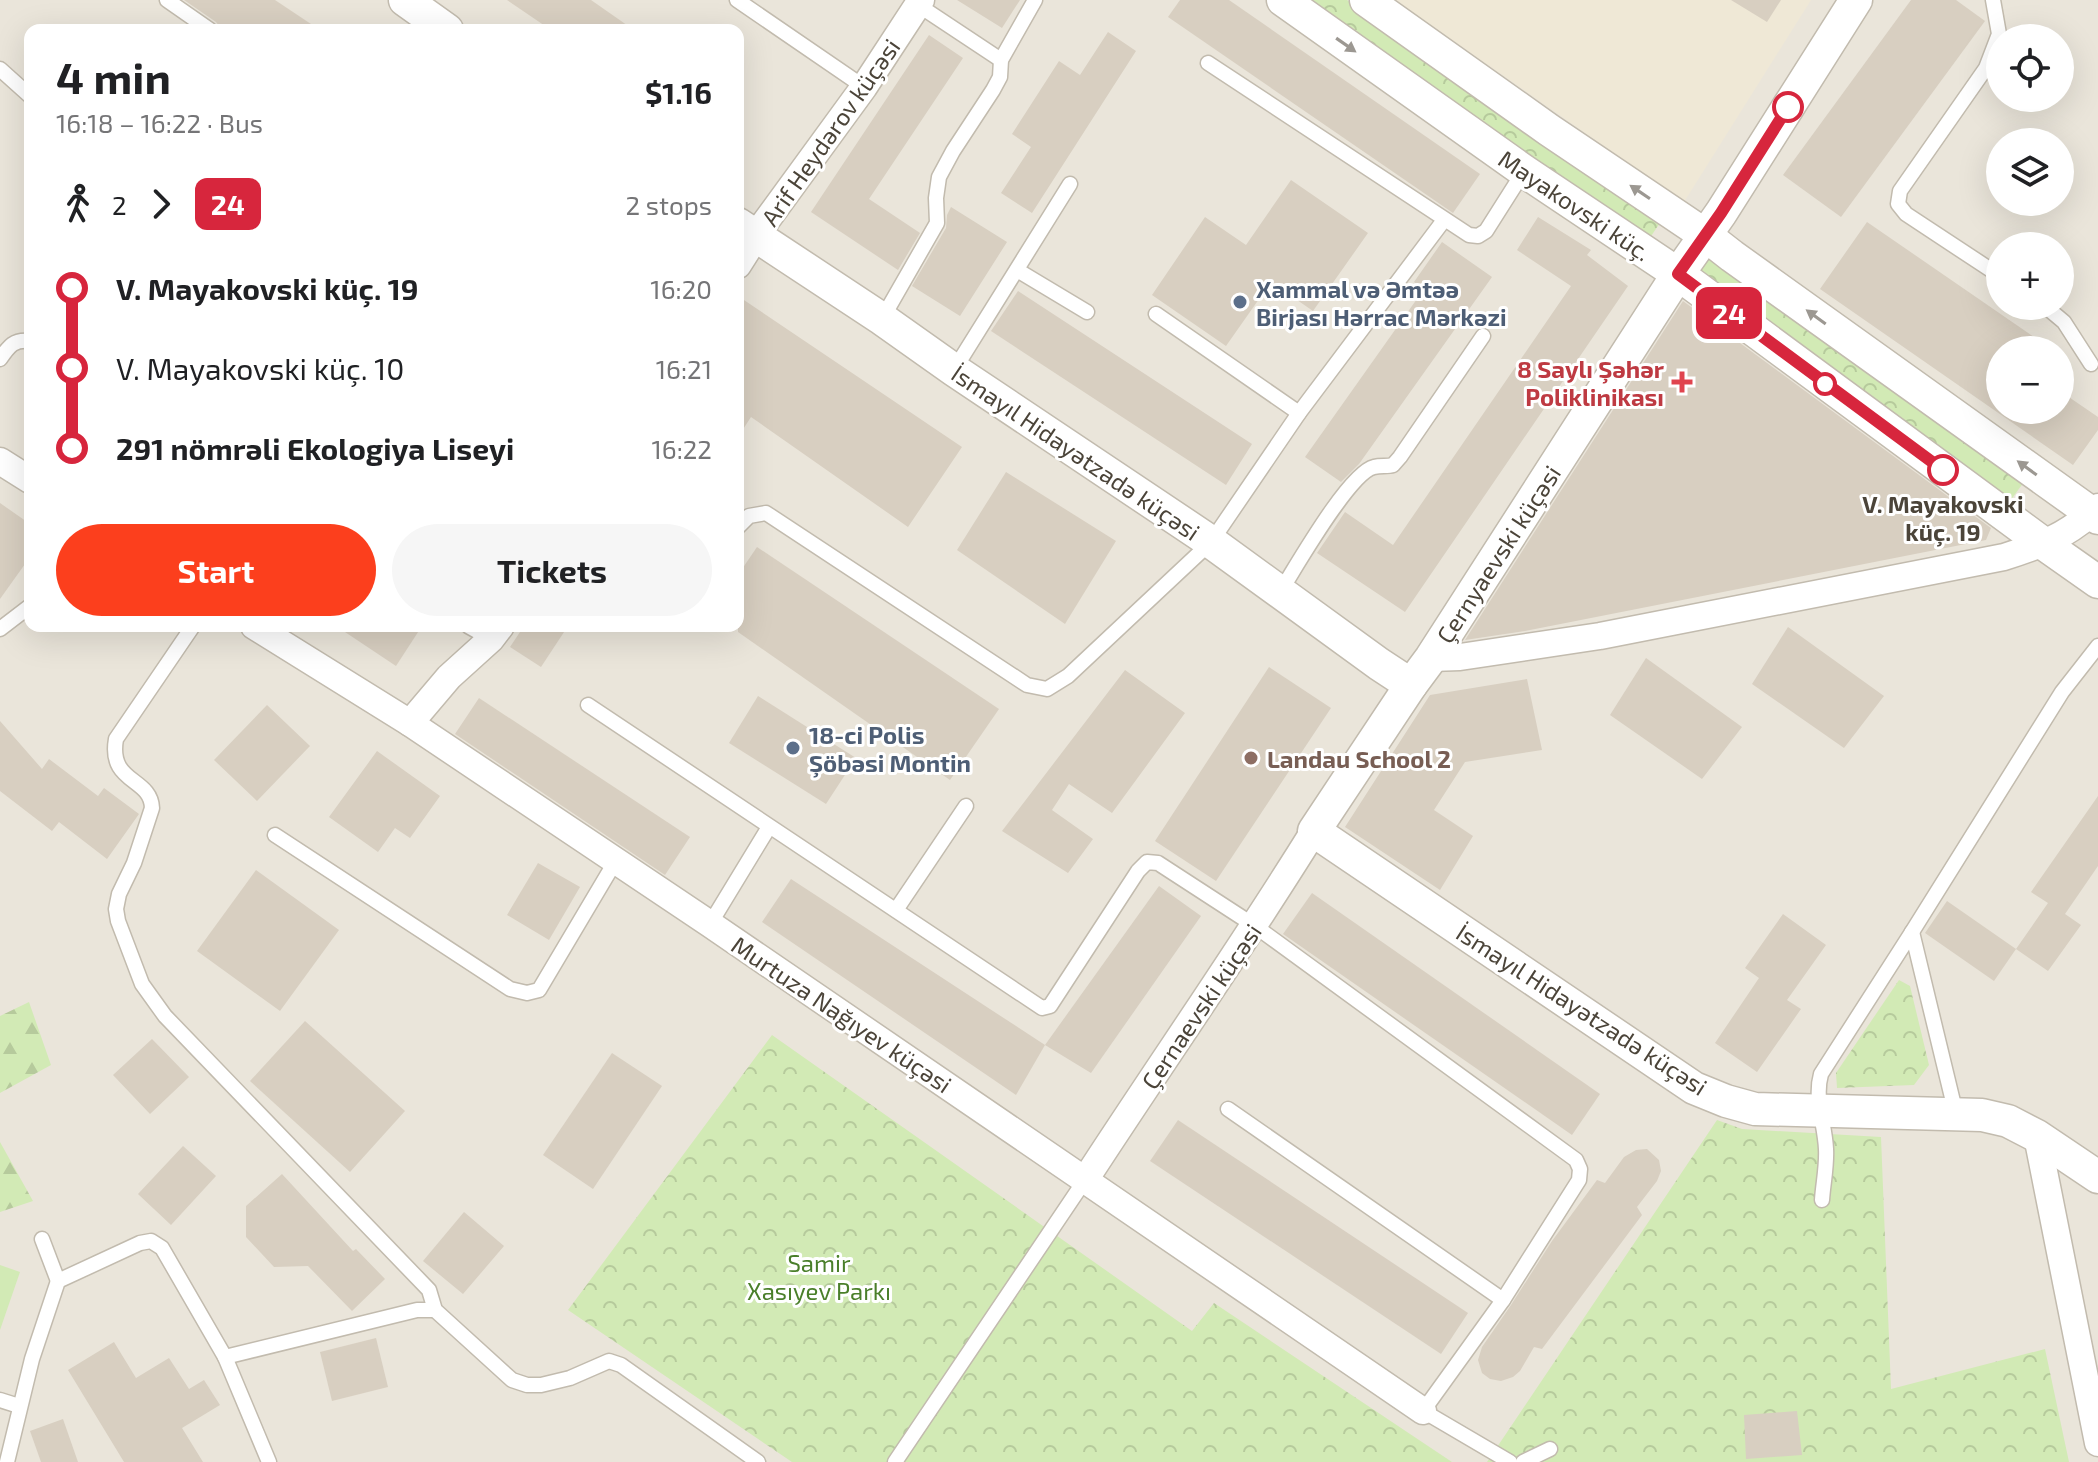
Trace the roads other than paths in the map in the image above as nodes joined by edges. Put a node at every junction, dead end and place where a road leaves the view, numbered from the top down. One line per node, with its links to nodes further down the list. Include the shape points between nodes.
1 (167, 0): 10 (lane)
2 (405, 0): 11 (street)
3 (737, 0): 15 (lane)
4 (1035, 0): 12 (lane)
5 (1283, 0): 17 (street, Mayakovski küç., one-way to 17)
6 (1366, 0): 21 (street, Mayakovski küç., one-way to 6)
7 (1856, 0): 21 (street, Çernyaevski küçəsi)
8 (1993, 0): 22 (lane, via 1999,34 1986,68 1900,191 1898,204)
9 (920, 3): 12 (lane); 15 (street, Arif Heydərov küçəsi)
10 (190, 24)
11 (439, 24)
12 (1001, 60): 27 (lane, via 1000,77 939,177 937,223)
13 (1208, 63): 19 (lane)
14 (0, 69): 16 (lane)
15 (864, 87): 20 (street, Arif Heydərov küçəsi)
16 (24, 91)
17 (1524, 171): 19 (lane, via 1478,236); 24 (street, Mayakovski küç.)
18 (1070, 184): 23 (lane)
19 (1444, 220): 34 (lane)
20 (747, 230): 27 (street, İsmayıl Hidayətzadə küçəsi)
21 (1705, 235): 24 (street, Çernyaevski küçəsi); 37 (street, Mayakovski küç., one-way to 21)
22 (1986, 267)
23 (1017, 270): 25 (lane); 33 (lane)
24 (1678, 274): 40 (street, Mayakovski küç.); 49 (street, Çernyaevski küçəsi)
25 (1087, 312)
26 (1156, 314): 34 (lane)
27 (882, 319): 33 (street, İsmayıl Hidayətzadə küçəsi)
28 (2062, 320): 32 (lane)
29 (1483, 336): 42 (lane, via 1393,465 1366,472 1338,501)
30 (24, 340): 31 (lane, via 12,343)
31 (0, 359)
32 (2096, 363)
33 (954, 370): 39 (street, İsmayıl Hidayətzadə küçəsi)
34 (1299, 413): 39 (lane)
35 (0, 461): 36 (street)
36 (24, 476)
37 (2096, 513): 40 (street)
38 (744, 521): 39 (lane, via 766,513 1027,685 1047,689 1068,676)
39 (1211, 542): 42 (street, İsmayıl Hidayətzadə küçəsi)
40 (2044, 544): 41 (street, Mayakovski küç.); 49 (street, via 2004,557 1600,636)
41 (2098, 582)
42 (1280, 592): 50 (street, İsmayıl Hidayətzadə küçəsi)
43 (24, 611): 44 (lane)
44 (0, 629)
45 (189, 632): 72 (lane, via 116,739 118,767 149,795 152,808 119,894 118,921 142,984 165,1016 429,1290)
46 (264, 632): 52 (street, Murtuza Nağıyev küçəsi)
47 (482, 632): 52 (street)
48 (2098, 646): 61 (lane, via 2062,692)
49 (1431, 658): 50 (street, Çernyaevski küçəsi)
50 (1411, 685): 55 (street, Çernyaevski küçəsi)
51 (588, 705): 54 (lane)
52 (410, 723): 57 (street, Murtuza Nağıyev küçəsi)
53 (966, 806): 58 (lane)
54 (769, 827): 58 (lane); 59 (lane)
55 (1314, 831): 60 (street, Çernaevski küçəsi); 63 (street, İsmayıl Hidayətzadə küçəsi, via 1694,1088 1755,1109)
56 (275, 835): 57 (lane, via 510,989 527,993 539,990)
57 (615, 862): 59 (street, Murtuza Nağıyev küçəsi)
58 (896, 910): 60 (lane, via 1042,1008 1050,1006 1147,862 1158,863)
59 (710, 924): 67 (street, Murtuza Nağıyev küçəsi)
60 (1255, 926): 67 (street, Çernaevski küçəsi); 71 (lane, via 1576,1160 1579,1180)
61 (1912, 932): 63 (lane, via 1821,1074); 64 (lane)
62 (1228, 1109): 71 (lane)
63 (1820, 1111): 64 (street, İsmayıl Hidayətzadə küçəsi); 68 (lane, via 1826,1150)
64 (1956, 1114): 65 (street, İsmayıl Hidayətzadə küçəsi, via 2008,1121)
65 (2037, 1136): 66 (street, İsmayıl Hidayətzadə küçəsi); 77 (street)
66 (2098, 1177)
67 (1085, 1180): 76 (street, Murtuza Nağıyev küçəsi); 82 (lane)
68 (1822, 1200)
69 (42, 1239): 70 (lane)
70 (58, 1281): 73 (lane, via 151,1241 162,1248); 75 (lane)
71 (1503, 1300): 76 (lane)
72 (435, 1310): 73 (lane); 81 (lane, via 512,1380 541,1385 609,1361 621,1365)
73 (225, 1357): 80 (lane)
74 (0, 1400): 75 (lane)
75 (19, 1406): 79 (lane)
76 (1423, 1411): 83 (lane)
77 (2098, 1443)
78 (1550, 1449): 84 (lane)
79 (7, 1462)
80 (269, 1462)
81 (758, 1462)
82 (895, 1462)
83 (1510, 1462)
84 (1523, 1462)

